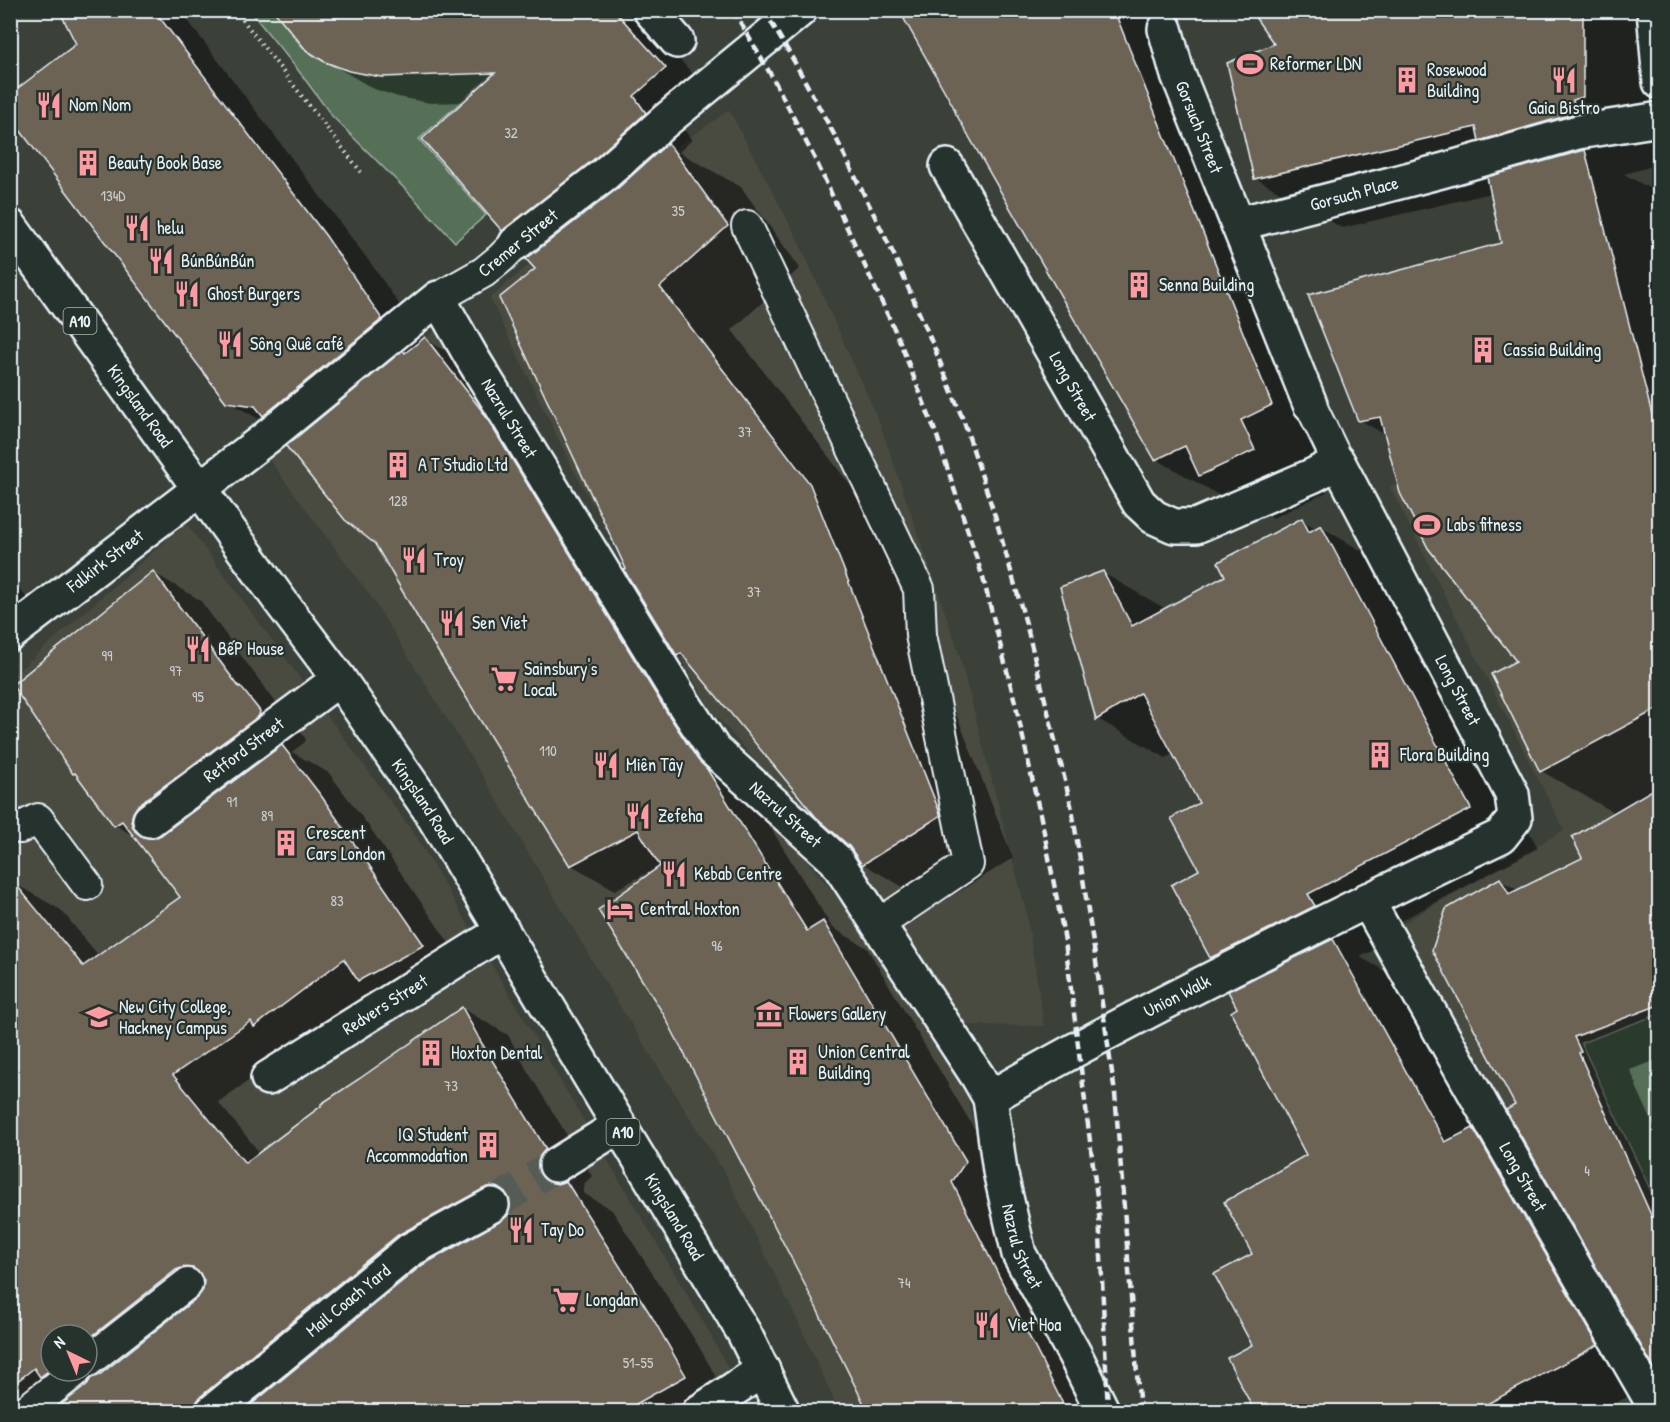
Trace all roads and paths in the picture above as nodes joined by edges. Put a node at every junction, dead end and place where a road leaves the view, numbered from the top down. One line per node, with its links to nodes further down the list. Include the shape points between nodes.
1 (235, 10): 10 (path)
2 (650, 10): 6 (main road)
3 (801, 10): 14 (main road, Cremer Street)
4 (1654, 10): 7 (main road)
5 (1165, 29): 11 (main road, Gorsuch Street, via 1177,72)
6 (677, 41)
7 (1659, 82)
8 (1659, 119): 11 (main road, Gorsuch Place, via 1578,132)
9 (947, 166): 17 (main road, Long Street, via 1139,502 1154,517 1174,526 1196,526)
10 (361, 172)
11 (1238, 224): 16 (main road)
12 (10, 226): 18 (main road, Kingsland Road / A10)
13 (747, 226): 25 (lane, via 919,589 921,635 968,864)
14 (516, 243): 15 (lane, Cremer Street, via 484,272)
15 (438, 298): 18 (main road, Cremer Street); 25 (main road, Nazrul Street, via 714,750 836,860)
16 (1310, 404): 17 (lane)
17 (1338, 462): 24 (main road, Long Street, via 1512,794 1515,818 1501,836)
18 (200, 488): 19 (main road, Falkirk Street); 20 (main road, Kingsland Road / A10)
19 (10, 634)
20 (339, 679): 21 (main road, Retford Street); 26 (main road, Kingsland Road / A10, via 429,809)
21 (150, 820)
22 (14, 826): 23 (lane, via 38,819)
23 (87, 885)
24 (1367, 900): 28 (main road, Union Walk, via 1167,1001); 41 (main road, Long Street)
25 (879, 924): 28 (main road, Nazrul Street)
26 (503, 931): 27 (main road, Redvers Street); 29 (main road, Kingsland Road / A10)
27 (267, 1078)
28 (990, 1098): 40 (main road, Nazrul Street, via 1000,1171 1019,1254)
29 (619, 1126): 30 (main road); 34 (main road, Kingsland Road / A10)
30 (556, 1165)
31 (492, 1205): 37 (main road, Mail Coach Yard, via 410,1250)
32 (187, 1284): 33 (lane)
33 (99, 1353)
34 (763, 1370): 38 (main road); 39 (main road, Kingsland Road / A10)
35 (61, 1383): 36 (lane)
36 (24, 1412)
37 (212, 1412)
38 (699, 1412)
39 (783, 1412)
40 (1103, 1412)
41 (1658, 1412)

